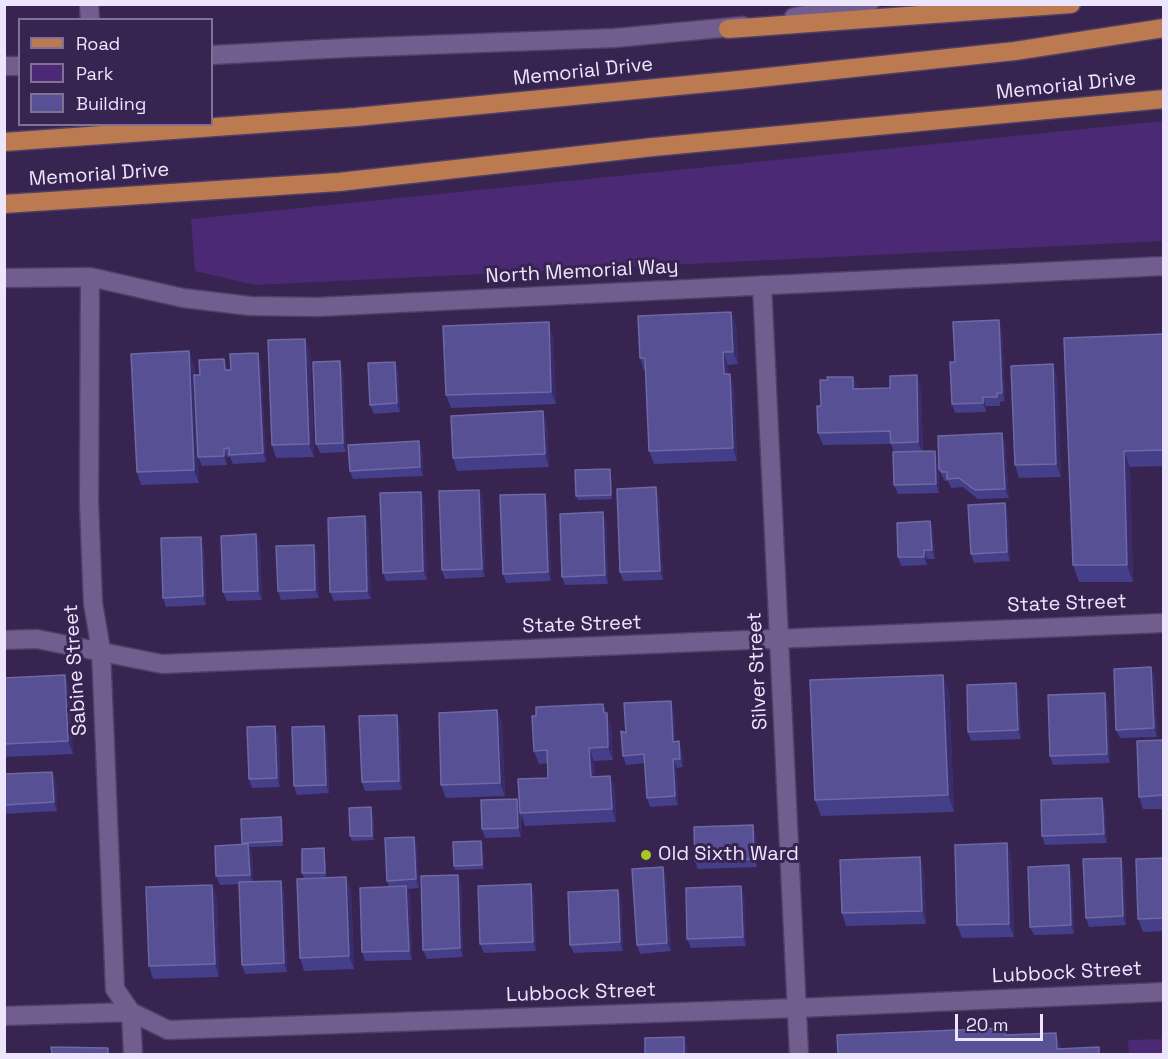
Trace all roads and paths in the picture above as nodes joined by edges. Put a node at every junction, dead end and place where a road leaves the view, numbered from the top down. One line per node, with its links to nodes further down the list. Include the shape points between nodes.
1 (868, 4): 4 (street)
2 (1071, 4): 4 (main road)
3 (1164, 28): 7 (main road, Memorial Drive, via 1015,51 739,80 356,117)
4 (728, 29): 5 (street, via 615,39)
5 (213, 55)
6 (1164, 99): 8 (main road, Memorial Drive, via 653,147 339,182)
7 (4, 142)
8 (4, 204)
9 (1164, 266): 12 (street, North Memorial Way)
10 (90, 277): 11 (street, North Memorial Way); 12 (street, North Memorial Way, via 183,298 250,306 317,307); 16 (street, Sabine Street, via 89,503 93,603)
11 (4, 278)
12 (762, 285): 14 (street, Silver Street)
13 (1164, 623): 14 (street, State Street)
14 (779, 639): 16 (street, State Street, via 162,664); 18 (street, Silver Street)
15 (4, 640): 16 (street, State Street, via 37,639)
16 (100, 650): 19 (street, Sabine Street, via 115,989)
17 (1164, 992): 18 (street, Lubbock Street)
18 (797, 1008): 19 (street, Lubbock Street, via 168,1030); 22 (street, Silver Street)
19 (131, 1012): 20 (street, Lubbock Street); 21 (street)
20 (4, 1016)
21 (133, 1054)
22 (799, 1054)

